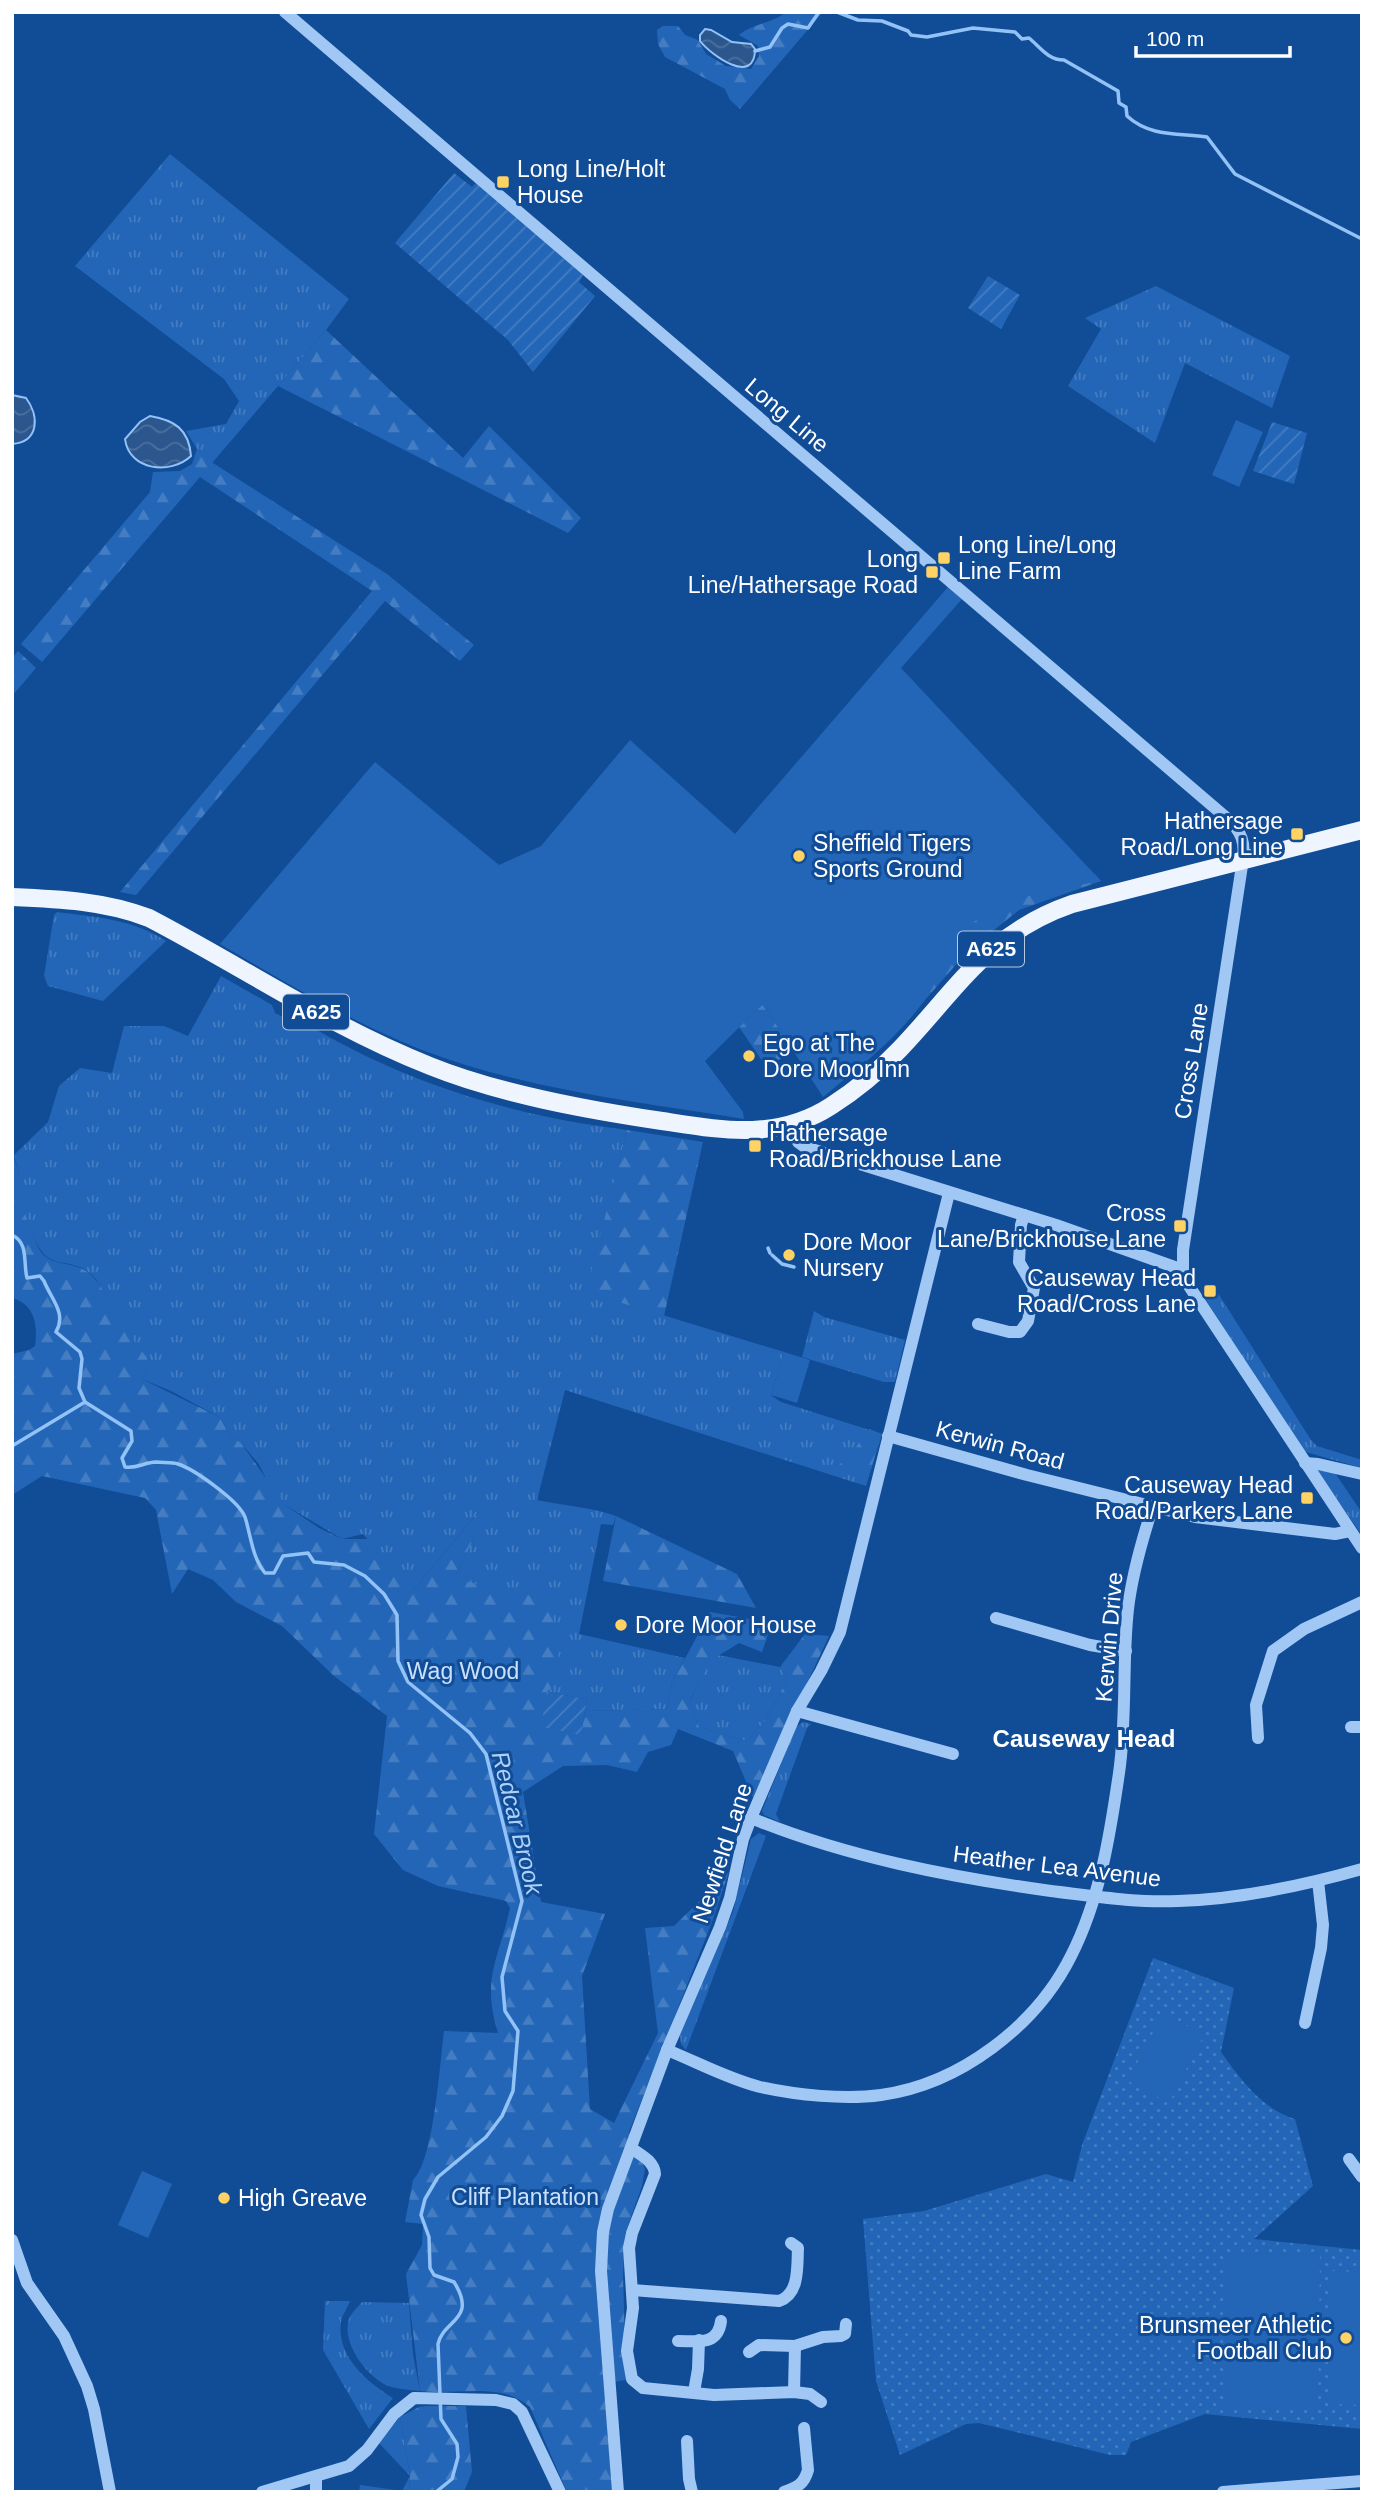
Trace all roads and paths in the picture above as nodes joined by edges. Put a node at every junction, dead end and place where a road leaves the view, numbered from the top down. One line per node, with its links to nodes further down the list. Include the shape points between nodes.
1 (285, 12): 3 (street, Long Line, via 1229,820 1243,839)
2 (1362, 830): 3 (main road, A625)
3 (1243, 859): 5 (main road, A625, via 1072,904 1026,924 979,959 898,1051 863,1083 827,1108); 8 (street, Cross Lane)
4 (12, 897): 5 (main road, A625, via 72,900 134,912 315,1012 431,1067 478,1082 629,1116 729,1131)
5 (789, 1125): 6 (street, via 805,1147)
6 (948, 1193): 7 (street); 10 (street, Newfield Lane)
7 (1024, 1216): 8 (street); 9 (street, via 1020,1262 1034,1288 1028,1321 1020,1332)
8 (1183, 1270): 11 (street, via 1188,1286)
9 (978, 1324)
10 (888, 1436): 13 (street, Kerwin Road); 19 (street, Newfield Lane, via 840,1632)
11 (1305, 1463): 12 (street); 14 (street)
12 (1362, 1474)
13 (1153, 1506): 14 (street, Kerwin Road, via 1215,1521 1335,1534); 18 (street, Kerwin Drive, via 1132,1585)
14 (1350, 1531): 15 (street)
15 (1362, 1548)
16 (1362, 1602): 20 (street, via 1304,1629 1273,1651 1256,1705)
17 (996, 1618): 18 (street)
18 (1126, 1651): 25 (street, Kerwin Drive, via 1120,1769)
19 (797, 1711): 21 (street); 22 (street, Newfield Lane)
20 (1258, 1738)
21 (953, 1755)
22 (751, 1818): 25 (street, Heather Lea Avenue, via 816,1842 915,1866); 27 (street, Newfield Lane, via 720,1927)
23 (1362, 1869): 24 (street, Heather Lea Avenue)
24 (1318, 1881): 25 (street, Heather Lea Avenue, via 1196,1900); 26 (street, via 1321,1948)
25 (1095, 1897): 27 (street, Kerwin Drive, via 1072,1955 1035,2010 990,2050 921,2085 860,2097 784,2091 752,2084)
26 (1305, 2023)
27 (667, 2050): 28 (street, Newfield Lane)
28 (631, 2148): 33 (street, via 650,2162 655,2174 632,2232); 54 (street, Newfield Lane, via 608,2209 601,2261)
29 (1349, 2159): 30 (street)
30 (1362, 2178)
31 (12, 2240): 50 (street, via 27,2283 64,2336 87,2386)
32 (800, 2246): 33 (street, via 794,2286 779,2301)
33 (632, 2290): 40 (street, via 627,2351 632,2379 643,2388)
34 (721, 2321): 36 (street, via 715,2337)
35 (846, 2324): 38 (street, via 841,2336)
36 (699, 2340): 37 (street); 40 (street)
37 (678, 2341)
38 (795, 2346): 39 (street, via 760,2345); 41 (street)
39 (749, 2352)
40 (694, 2392): 41 (street)
41 (794, 2392): 42 (street, via 810,2394)
42 (821, 2402)
43 (804, 2428): 56 (street, via 808,2470 799,2487)
44 (687, 2441): 45 (street)
45 (687, 2460): 46 (street); 55 (street)
46 (674, 2461)
47 (316, 2477): 51 (street); 52 (street); 53 (street, via 358,2460 394,2414 414,2398 496,2400 523,2412)
48 (1362, 2481): 49 (street)
49 (1311, 2489): 57 (street)
50 (110, 2492)
51 (262, 2492)
52 (316, 2492)
53 (560, 2492)
54 (618, 2492)
55 (692, 2492)
56 (784, 2492)
57 (1223, 2492)

